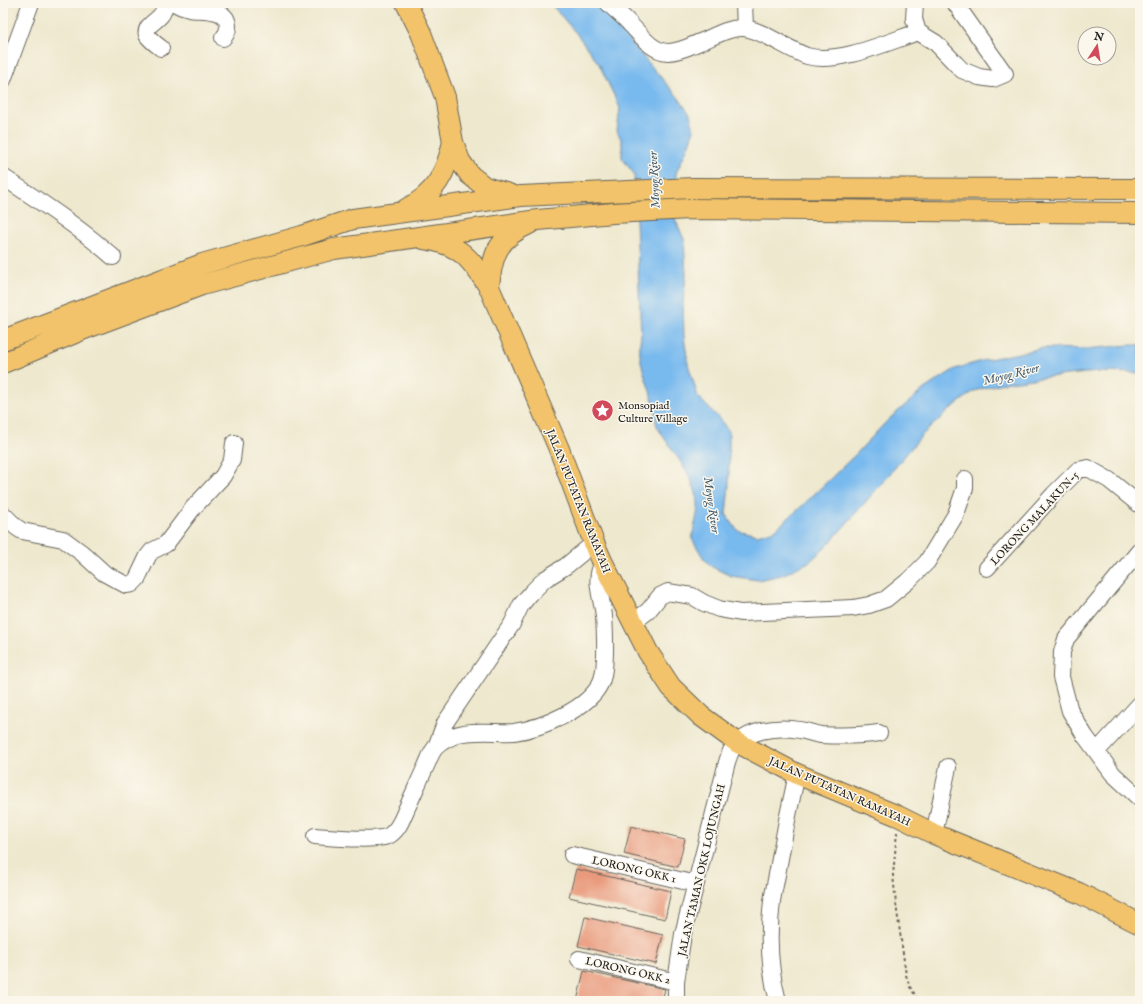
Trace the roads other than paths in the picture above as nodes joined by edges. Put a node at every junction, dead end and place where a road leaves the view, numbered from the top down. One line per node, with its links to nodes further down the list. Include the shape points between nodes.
1 (31, 3): 13 (street)
2 (165, 3): 12 (street, via 163,13 147,31 150,38)
3 (174, 3): 11 (street, via 188,9 211,11 225,16 228,32)
4 (406, 3): 14 (main road, via 421,33 445,97)
5 (608, 3): 9 (street, via 651,46 662,51 682,50 735,29)
6 (744, 3): 9 (street)
7 (915, 3): 10 (street, via 914,19)
8 (955, 3): 10 (street, via 999,76 979,77 962,70 936,43)
9 (745, 28): 10 (street, via 807,56 831,58)
10 (918, 32)
11 (223, 38)
12 (161, 48)
13 (3, 80)
14 (454, 142): 17 (main road, via 460,161 470,175 485,187); 18 (main road, via 440,179 429,194)
15 (3, 177): 22 (street, via 58,213)
16 (1140, 189): 17 (main road, via 693,188)
17 (521, 196): 18 (main road)
18 (401, 212): 24 (main road, via 353,219 202,264)
19 (1140, 213): 20 (main road, via 690,209)
20 (538, 220): 21 (main road); 23 (main road, JALAN PUTATAN RAMAYAH, via 516,230 504,240 490,268)
21 (410, 237): 23 (main road, JALAN PUTATAN RAMAYAH, via 433,240 463,253); 25 (main road, via 334,249 202,285)
22 (113, 257)
23 (489, 287): 30 (main road, JALAN PUTATAN RAMAYAH, via 559,449)
24 (3, 340)
25 (3, 363)
26 (234, 443): 29 (street, via 232,460 223,476 193,508 166,544 148,556 137,580 132,584 126,585 104,573 82,552 63,540 22,531)
27 (965, 479): 34 (street, via 965,488 956,514 927,562 886,599 853,608 741,613 719,609 692,596 668,592 660,596 648,611)
28 (1140, 505): 33 (street, LORONG MALAKUN-5, via 1109,480 1088,468 1078,470)
29 (3, 514)
30 (594, 542): 32 (main road, JALAN PUTATAN RAMAYAH); 38 (street, via 566,566 545,579 531,593 445,723)
31 (1140, 550): 39 (street, via 1074,628 1066,639 1062,652 1061,677 1070,711)
32 (603, 563): 34 (main road, JALAN PUTATAN RAMAYAH); 38 (street, via 598,579 604,616 604,666 602,681 595,692 583,704 565,715 531,728 514,732 455,735)
33 (987, 568)
34 (632, 623): 37 (main road, JALAN PUTATAN RAMAYAH, via 671,687 701,716)
35 (1140, 704): 39 (street)
36 (879, 733): 37 (street, via 820,735 800,730 769,729 751,734)
37 (738, 743): 41 (main road, JALAN PUTATAN RAMAYAH); 46 (street, JALAN TAMAN OKK LOJUNGAH, via 731,752 726,766)
38 (436, 747): 44 (street, via 400,825 389,836 370,839)
39 (1096, 751): 42 (street, via 1113,774)
40 (948, 767): 43 (street)
41 (797, 774): 43 (main road, JALAN PUTATAN RAMAYAH, via 898,816); 51 (street, via 770,917 771,967)
42 (1140, 799)
43 (934, 834): 47 (main road, JALAN PUTATAN RAMAYAH, via 1079,893)
44 (315, 836)
45 (572, 855): 46 (street, LORONG OKK 1)
46 (696, 884): 49 (street, JALAN TAMAN OKK LOJUNGAH, via 683,934)
47 (1135, 920)
48 (579, 959): 49 (street, LORONG OKK 2)
49 (676, 982): 50 (street, JALAN TAMAN OKK LOJUNGAH)
50 (676, 1001)
51 (778, 1001)

